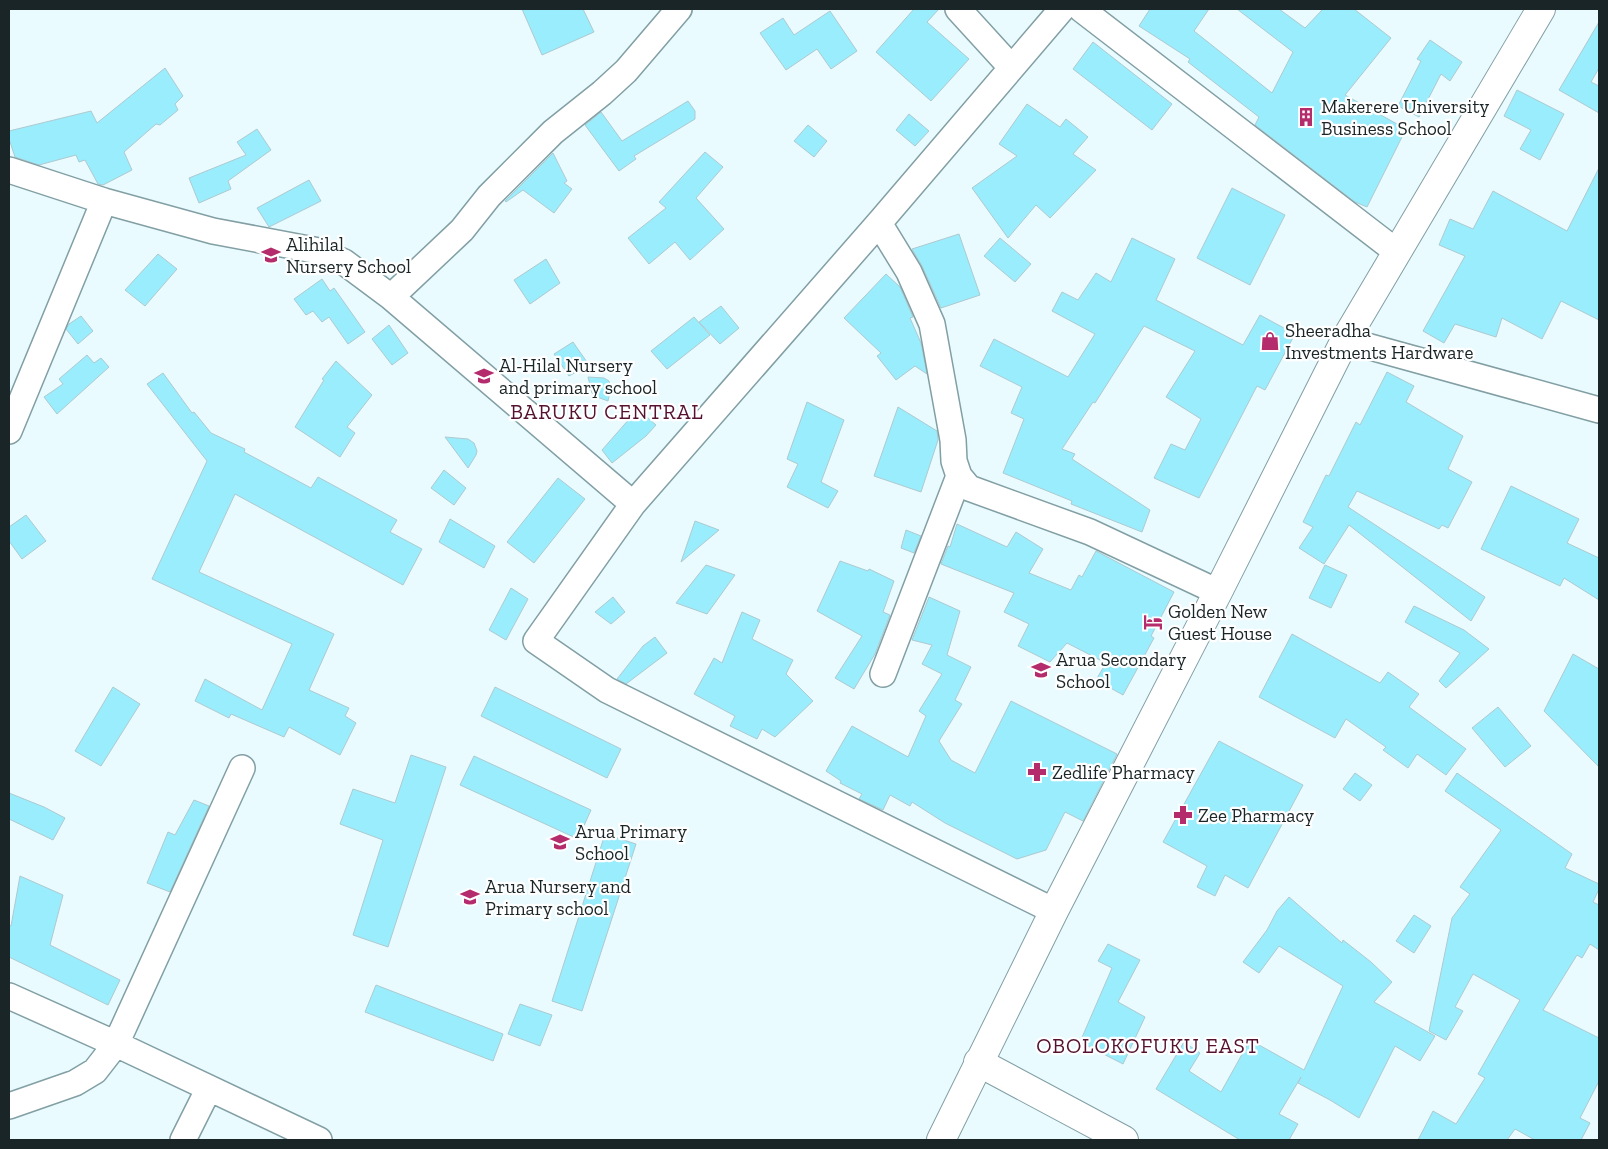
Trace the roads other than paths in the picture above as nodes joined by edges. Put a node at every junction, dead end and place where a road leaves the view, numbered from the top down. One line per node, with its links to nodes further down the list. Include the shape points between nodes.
1 (679, 9): 11 (street, via 626,71 553,132 489,196 462,230)
2 (958, 9): 6 (street)
3 (1062, 9): 6 (street)
4 (1081, 9): 10 (street)
5 (1541, 9): 10 (main road)
6 (1011, 67): 9 (street)
7 (9, 170): 8 (street)
8 (104, 201): 11 (street, via 213,231 319,252 344,262); 14 (street)
9 (879, 223): 15 (street, via 909,272 932,324); 16 (street)
10 (1396, 252): 12 (main road)
11 (391, 297): 16 (street)
12 (1346, 340): 13 (street); 17 (main road)
13 (1599, 410)
14 (9, 431)
15 (959, 476): 17 (street, via 969,488 1090,532); 18 (street)
16 (633, 504): 20 (street, via 536,641 607,690)
17 (1218, 592): 20 (main road)
18 (884, 674)
19 (242, 768): 22 (street)
20 (1054, 911): 23 (main road)
21 (9, 996): 22 (street)
22 (116, 1044): 24 (street); 25 (street, via 95,1071 82,1079)
23 (978, 1062): 28 (main road); 29 (main road)
24 (209, 1088): 26 (street); 27 (street)
25 (9, 1106)
26 (183, 1140)
27 (319, 1140)
28 (941, 1140)
29 (1124, 1140)

